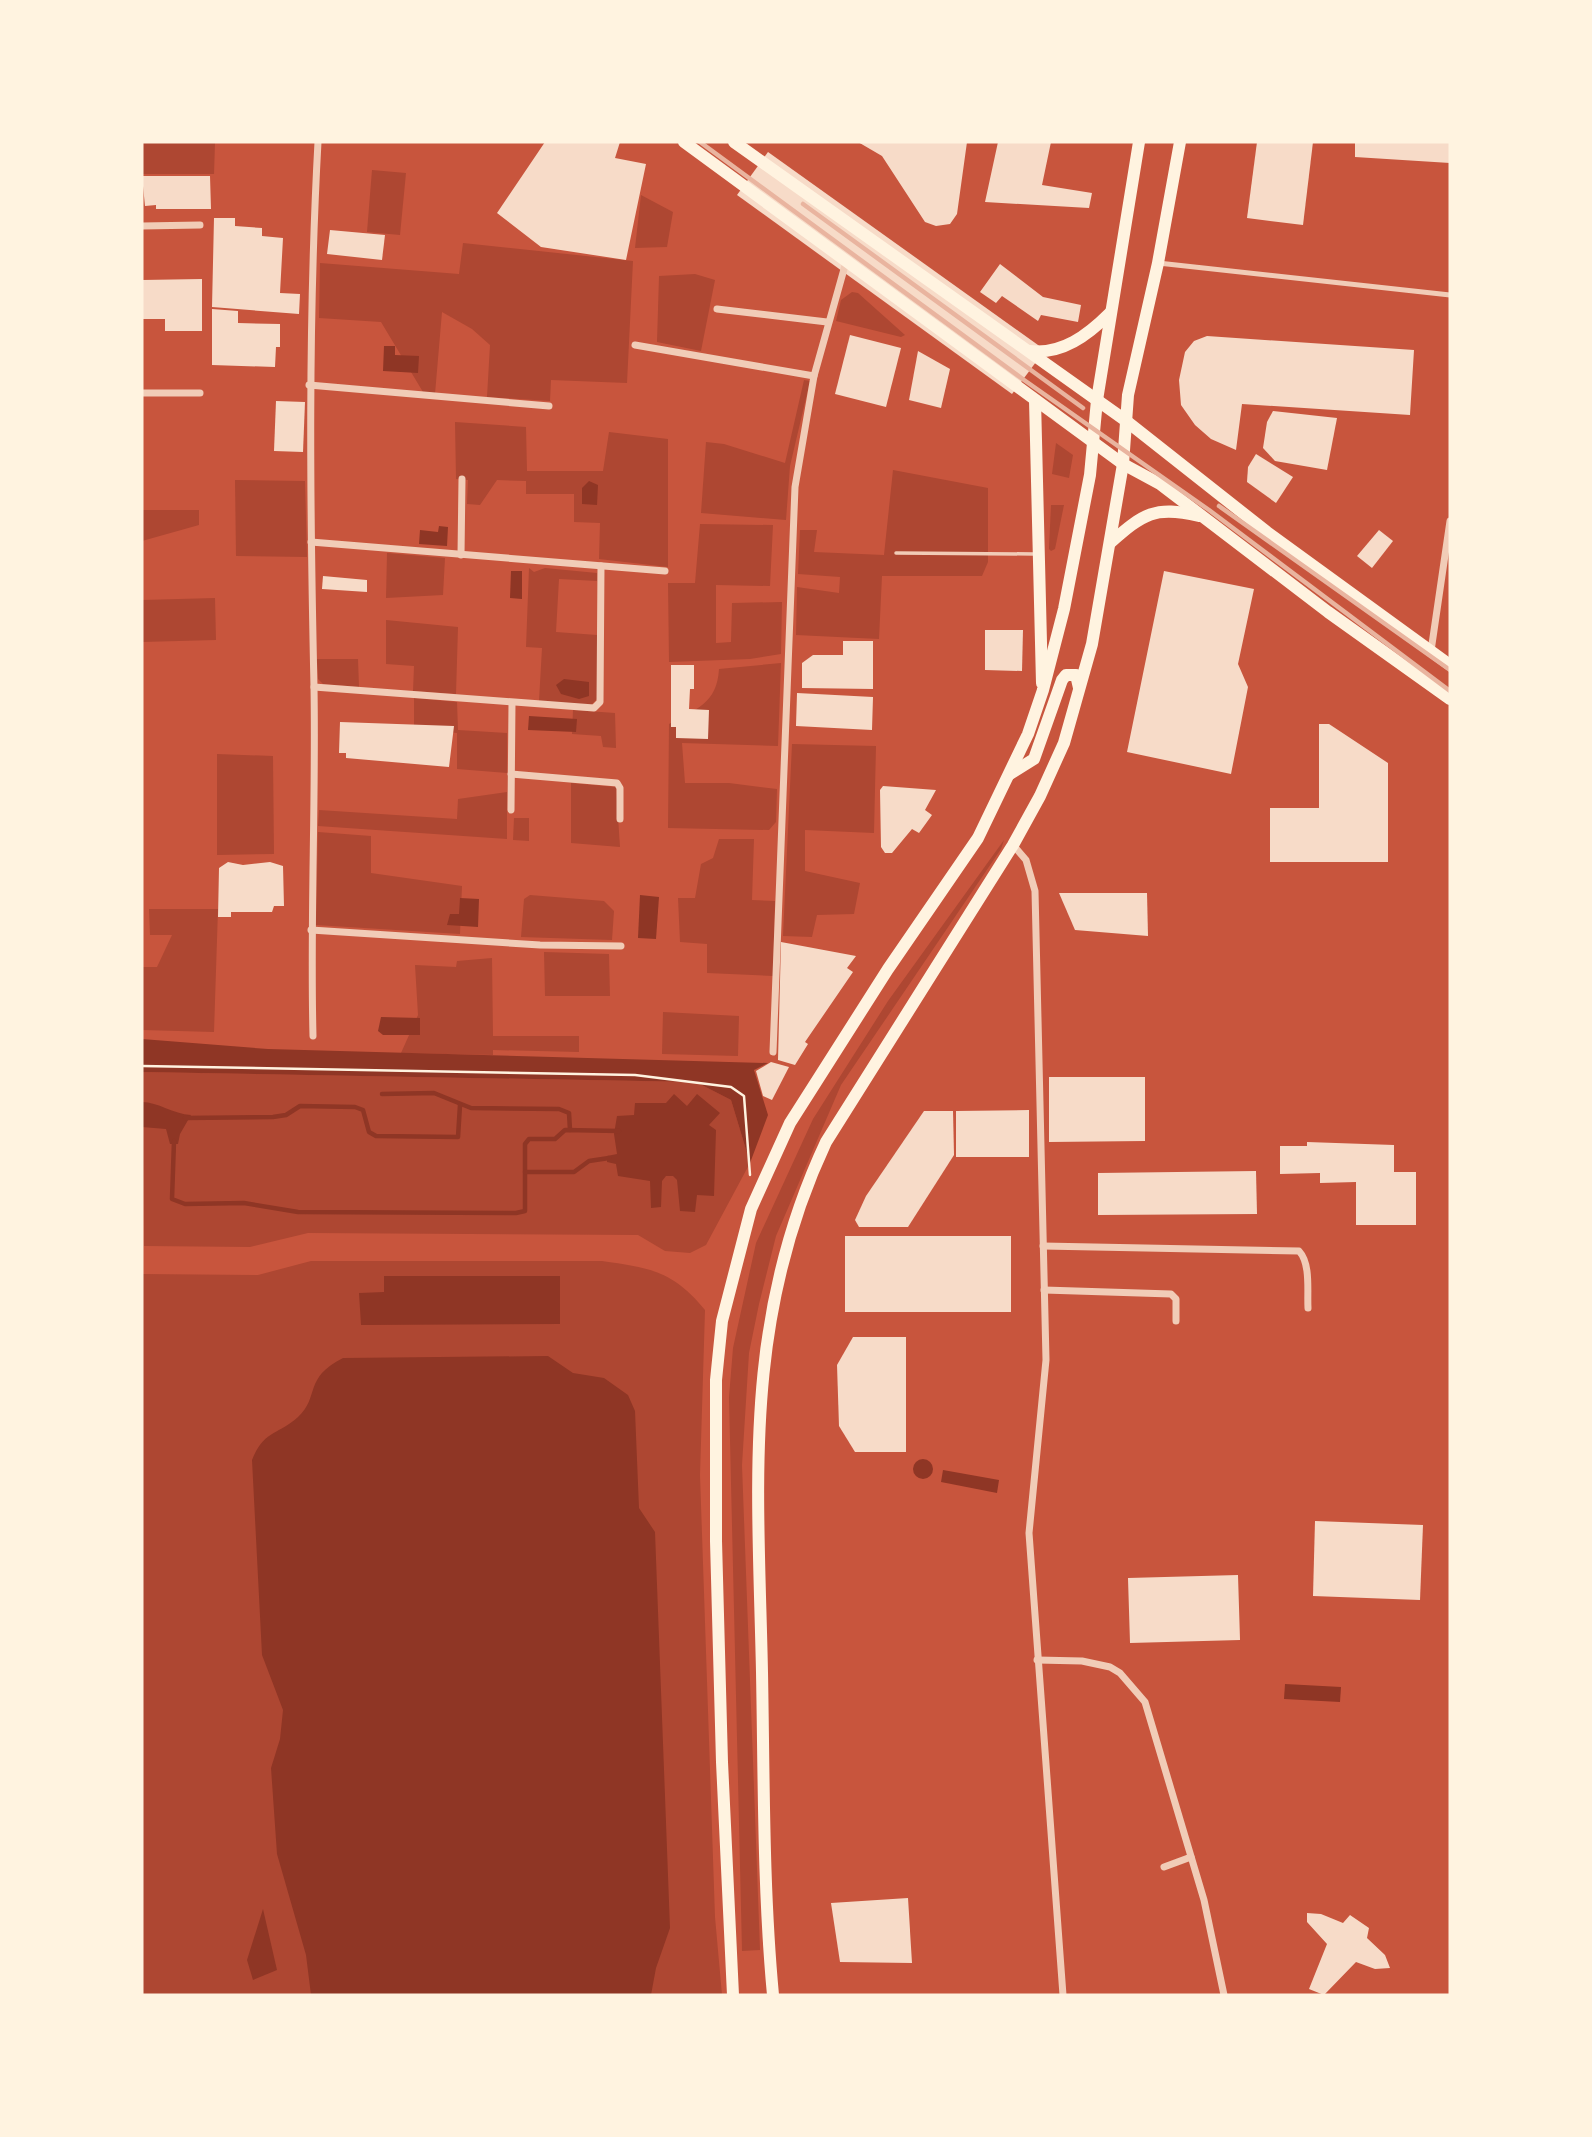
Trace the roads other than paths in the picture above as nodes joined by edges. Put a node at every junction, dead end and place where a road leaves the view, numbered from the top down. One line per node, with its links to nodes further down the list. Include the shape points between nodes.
1 (318, 142): 17 (street)
2 (684, 142): 8 (main road)
3 (734, 142): 15 (main road)
4 (1139, 142): 12 (main road)
5 (1180, 142): 9 (main road)
6 (200, 225): 7 (street)
7 (142, 226)
8 (846, 262): 13 (street); 20 (main road)
9 (1158, 263): 10 (street); 23 (main road)
10 (1450, 295)
11 (717, 309): 13 (street)
12 (1110, 313): 15 (main road, via 1078,341); 21 (main road)
13 (827, 322): 16 (street)
14 (635, 345): 16 (street)
15 (1029, 351): 21 (main road)
16 (814, 376): 51 (street, via 795,487)
17 (309, 385): 22 (street); 29 (street)
18 (142, 393): 19 (street)
19 (200, 393)
20 (1035, 400): 24 (main road); 32 (main road)
21 (1097, 400): 23 (main road); 24 (main road)
22 (550, 405)
23 (1125, 420): 25 (main road); 36 (main road)
24 (1094, 441): 25 (main road); 39 (main road, via 1064,609)
25 (1123, 464): 27 (main road); 30 (main road)
26 (462, 479): 33 (street)
27 (1203, 516): 30 (main road, via 1172,509 1151,513); 41 (main road)
28 (1450, 521): 36 (street)
29 (312, 542): 33 (street); 38 (street)
30 (1110, 543): 40 (main road)
31 (896, 553): 32 (lane)
32 (1038, 554): 39 (main road)
33 (461, 555): 34 (street)
34 (601, 566): 35 (street); 42 (street, via 597,707)
35 (665, 571)
36 (1431, 652): 37 (main road)
37 (1450, 665)
38 (314, 687): 42 (street); 48 (street)
39 (1043, 690): 44 (main road)
40 (1079, 690): 44 (main road, via 1076,675 1066,675 1034,759); 47 (main road, via 1064,743)
41 (1450, 699)
42 (512, 703): 43 (street)
43 (511, 774): 45 (street); 46 (street, via 617,783)
44 (1010, 774): 59 (main road, via 978,838 790,1124 751,1209 722,1321 716,1380 716,1541)
45 (511, 810)
46 (620, 819)
47 (1013, 845): 52 (street, via 1026,860 1035,891); 60 (main road, via 826,1142 803,1192 778,1276 762,1368 758,1448 766,1886)
48 (310, 930): 49 (street); 50 (street)
49 (621, 946)
50 (313, 1036)
51 (773, 1052)
52 (1043, 1245): 53 (street); 54 (street, via 1299,1251 1306,1268)
53 (1044, 1290): 55 (street, via 1171,1294 1176,1299); 56 (street, via 1045,1376 1029,1534)
54 (1308, 1308)
55 (1176, 1321)
56 (1037, 1660): 57 (street, via 1082,1661 1110,1668 1145,1702); 61 (street)
57 (1191, 1857): 58 (street); 62 (street)
58 (1164, 1867)
59 (733, 1995)
60 (773, 1995)
61 (1063, 1995)
62 (1224, 1995)

